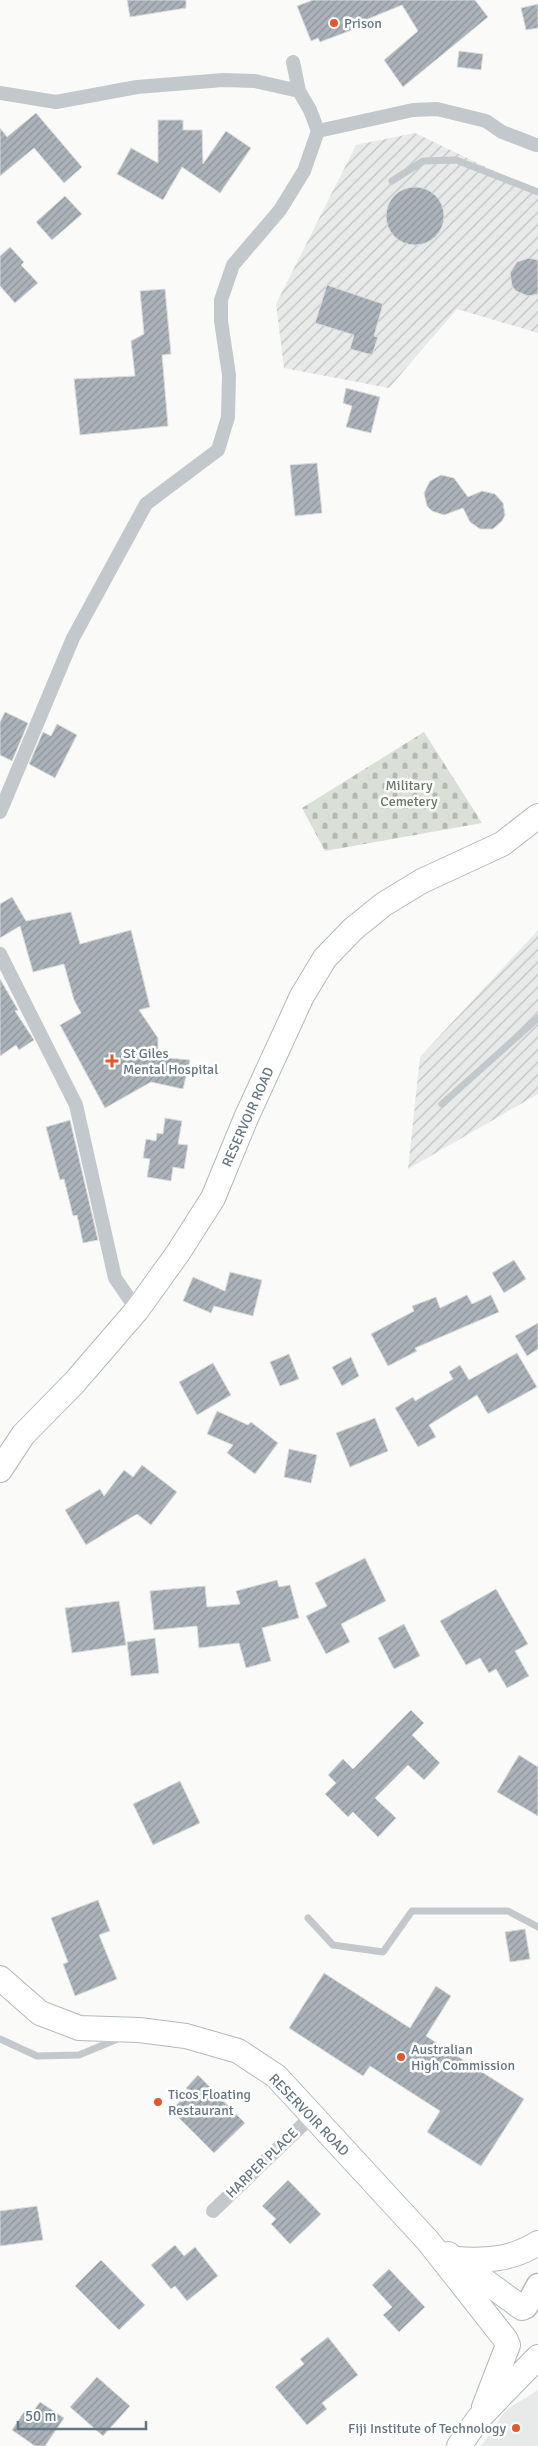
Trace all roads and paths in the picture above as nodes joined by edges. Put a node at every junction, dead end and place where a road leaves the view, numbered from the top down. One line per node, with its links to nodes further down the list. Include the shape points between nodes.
1 (294, 62): 2 (street)
2 (300, 91): 3 (street, via 255,81 223,80 137,87 56,102); 4 (street)
3 (0, 93)
4 (318, 131): 5 (street, via 413,110 437,109 486,121 502,132); 8 (street, via 304,171 280,210 234,265 221,300 230,375 228,417 218,450 146,504 73,638)
5 (536, 145)
6 (392, 181): 7 (lane, via 423,161 456,160)
7 (538, 192)
8 (0, 812)
9 (538, 816): 13 (highway, RESERVOIR ROAD, via 502,844 422,880 384,904 352,929 325,958 298,1005 213,1198)
10 (0, 954): 13 (street, via 76,1105 115,1278)
11 (538, 1018): 12 (lane)
12 (442, 1104)
13 (137, 1310): 14 (highway, RESERVOIR ROAD, via 74,1383 23,1435)
14 (0, 1470)
15 (308, 1918): 16 (lane, via 333,1945 383,1952 412,1911 508,1911)
16 (538, 1927)
17 (0, 1978): 18 (highway, RESERVOIR ROAD, via 40,2013 79,2028)
18 (139, 2030): 19 (lane, via 79,2055 36,2056); 20 (highway, RESERVOIR ROAD, via 186,2036 238,2050 276,2076)
19 (0, 2039)
20 (312, 2116): 21 (street, HARPER PLACE); 22 (highway, RESERVOIR ROAD)
21 (213, 2211)
22 (428, 2241): 24 (highway, RESERVOIR ROAD); 27 (highway, RESERVOIR ROAD)
23 (538, 2243): 24 (highway, via 526,2251 496,2260)
24 (455, 2259): 26 (highway, RESERVOIR ROAD)
25 (538, 2285): 26 (main road)
26 (529, 2308): 27 (highway, via 511,2315 505,2327)
27 (507, 2342): 28 (highway, via 517,2354); 29 (highway)
28 (538, 2356): 29 (highway)
29 (479, 2418): 30 (highway)
30 (459, 2446)

